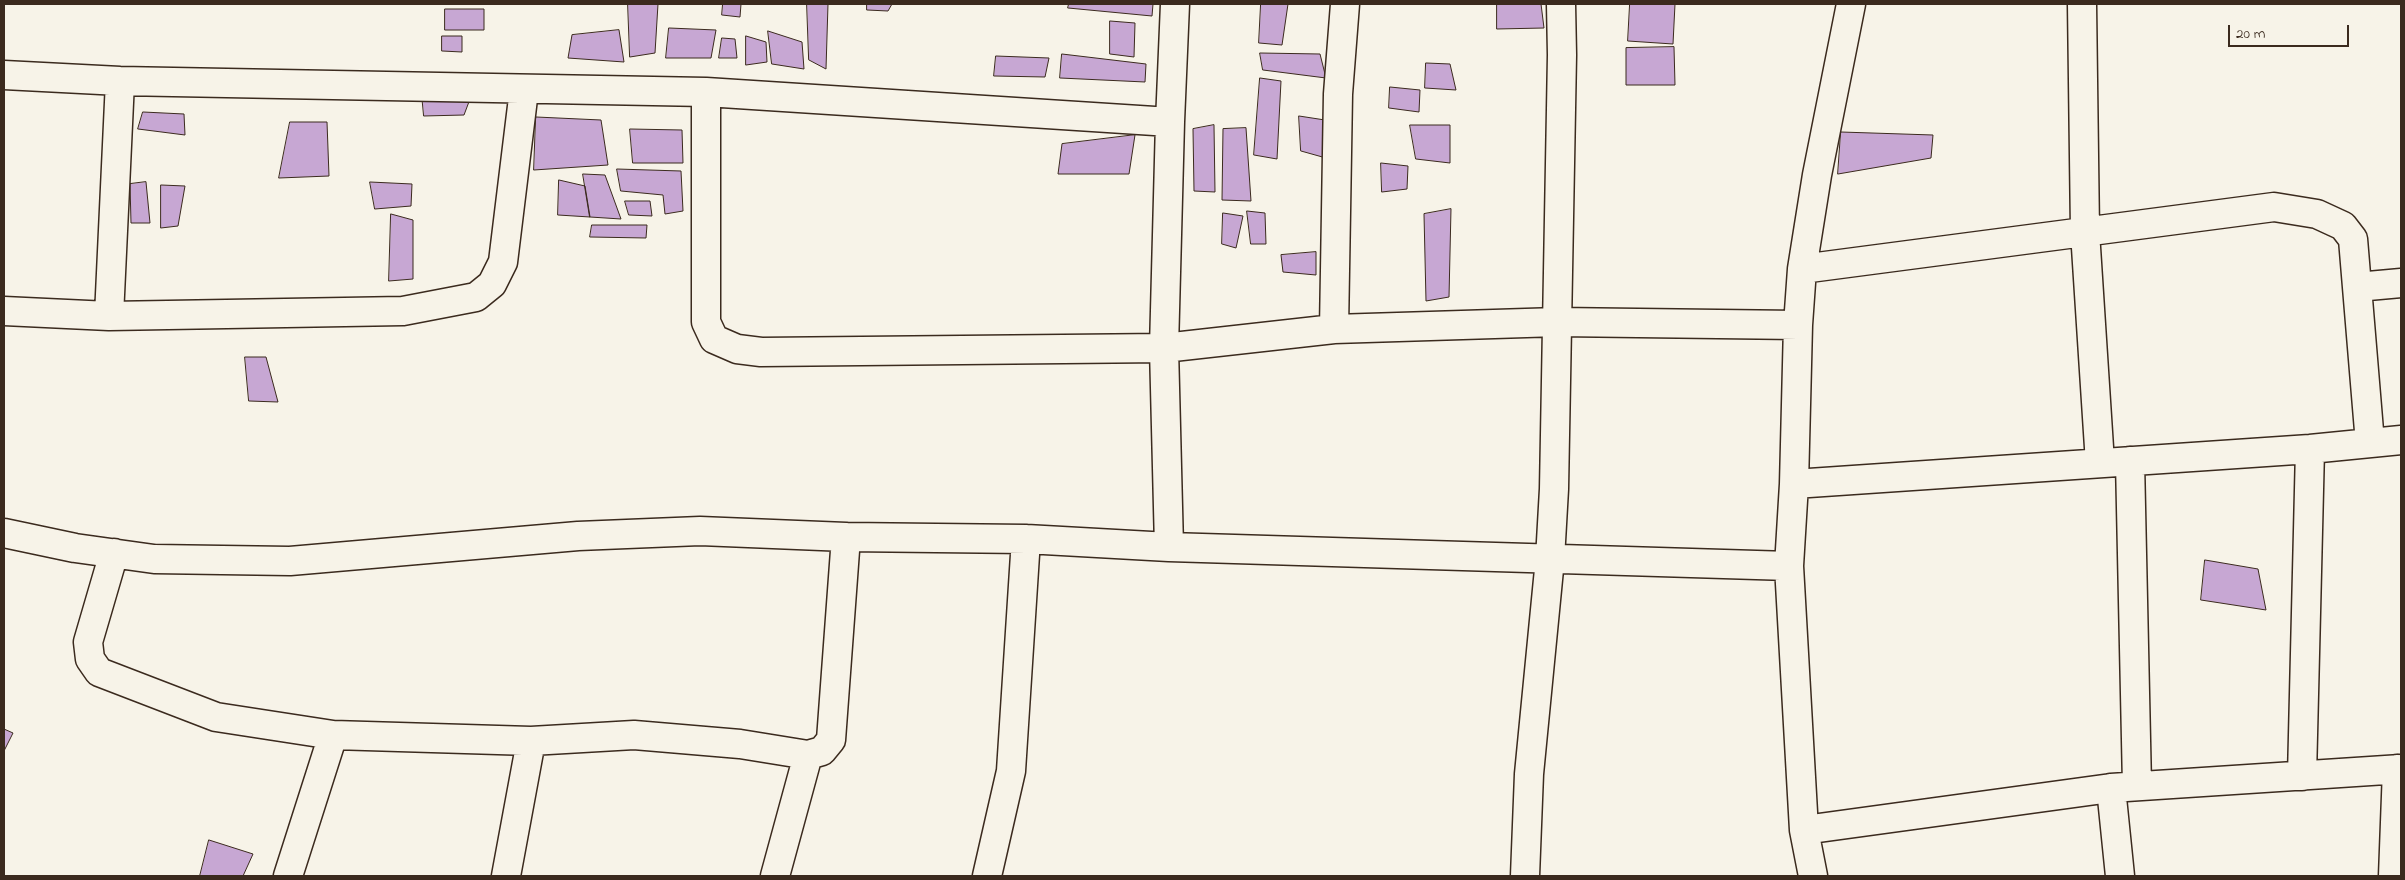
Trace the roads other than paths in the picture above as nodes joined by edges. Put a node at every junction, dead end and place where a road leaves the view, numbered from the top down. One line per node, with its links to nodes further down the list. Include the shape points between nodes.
1 (1176, 4): 10 (street)
2 (1345, 4): 19 (street, via 1338,94)
3 (1561, 4): 17 (street)
4 (1851, 4): 12 (street)
5 (2082, 4): 11 (street)
6 (4, 75): 7 (street)
7 (120, 81): 8 (street); 16 (street)
8 (524, 90): 9 (street); 16 (street, via 503,262 492,284 476,297 403,311)
9 (706, 92): 10 (street); 20 (street, via 706,322 714,339 737,349 761,352)
10 (1170, 122): 20 (street)
11 (2085, 232): 12 (street); 14 (street, via 2274,207 2316,214 2343,226 2353,239); 25 (street)
12 (1802, 269): 18 (street)
13 (2401, 283): 14 (street)
14 (2357, 287): 22 (street)
15 (4, 311): 16 (street)
16 (109, 316)
17 (1558, 322): 18 (street); 19 (street); 32 (street)
18 (1798, 325): 26 (street)
19 (1334, 329): 20 (street)
20 (1164, 348): 30 (street)
21 (2401, 440): 22 (street)
22 (2370, 442): 23 (street)
23 (2310, 448): 24 (street); 38 (street)
24 (2130, 461): 25 (street); 39 (street)
25 (2100, 463): 26 (street)
26 (1794, 484): 33 (street)
27 (4, 533): 31 (street)
28 (846, 537): 29 (street); 31 (street, via 700,531 578,536 290,561 154,558); 36 (street, via 831,740 822,751)
29 (1026, 540): 30 (street); 44 (street, via 1011,771)
30 (1169, 547): 32 (street)
31 (114, 553): 34 (street, via 88,642 90,659 99,672 216,717)
32 (1550, 559): 33 (street); 45 (street, via 1530,774)
33 (1789, 566): 40 (street)
34 (333, 735): 35 (street); 41 (street)
35 (530, 741): 36 (street, via 634,735 740,744); 42 (street)
36 (808, 755): 43 (street)
37 (2399, 769): 38 (street); 48 (street)
38 (2302, 776): 39 (street)
39 (2124, 787): 40 (street); 47 (street)
40 (1804, 830): 46 (street)
41 (288, 876)
42 (506, 876)
43 (775, 876)
44 (987, 876)
45 (1525, 876)
46 (1813, 876)
47 (2120, 876)
48 (2393, 876)

